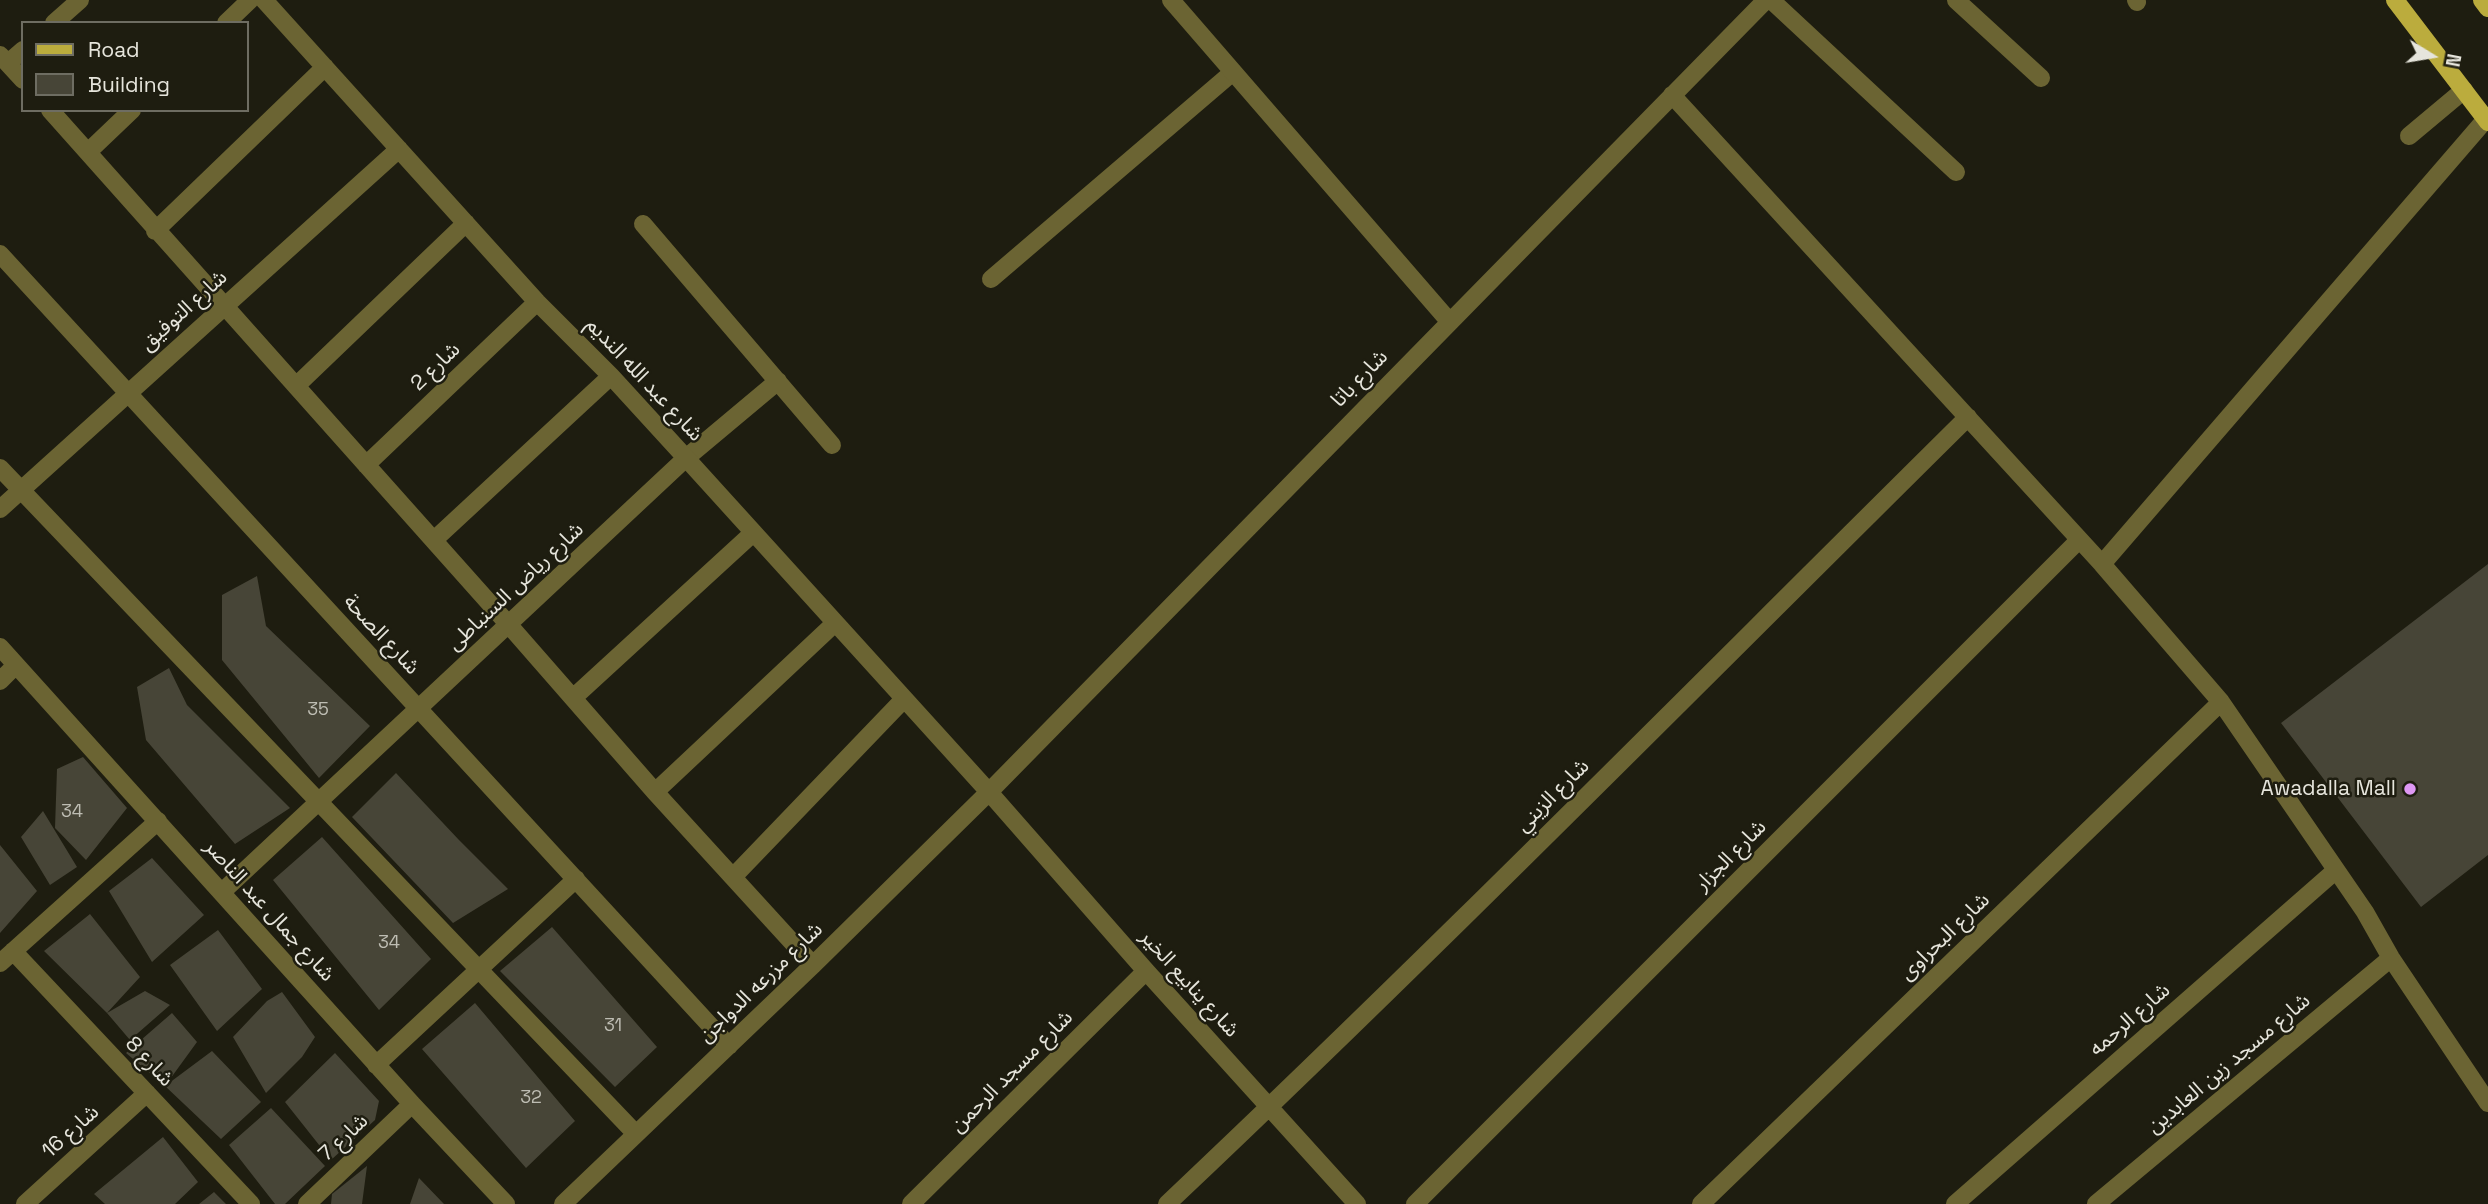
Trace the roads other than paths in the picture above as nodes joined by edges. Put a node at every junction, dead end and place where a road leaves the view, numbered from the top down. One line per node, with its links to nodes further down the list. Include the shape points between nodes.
1 (80, 0): 10 (street)
2 (250, 0): 11 (street)
3 (264, 0): 14 (street, شارع عبد الله النديم)
4 (1171, 0): 15 (street)
5 (1768, 0): 19 (street, شارع باتا); 26 (street)
6 (1956, 0): 17 (street)
7 (2395, 0): 18 (main road)
8 (2482, 0): 9 (main road)
9 (2488, 8)
10 (56, 21)
11 (228, 21)
12 (21, 51): 13 (street)
13 (4, 59): 16 (street)
14 (325, 67): 24 (street, شارع عبد الله النديم); 29 (street)
15 (1233, 72): 31 (street); 34 (street)
16 (21, 78)
17 (2041, 78)
18 (2464, 90): 22 (main road); 23 (street)
19 (1672, 95): 34 (street, شارع باتا); 39 (street)
20 (52, 112): 25 (street)
21 (130, 112): 25 (street)
22 (2487, 121): 49 (street)
23 (2409, 135)
24 (399, 149): 27 (street, شارع عبد الله النديم); 33 (street, شارع التوفيق)
25 (88, 152): 29 (street)
26 (1956, 172)
27 (466, 223): 32 (street, شارع عبد الله النديم); 37 (street)
28 (643, 224): 36 (street)
29 (155, 231): 33 (street)
30 (0, 254): 38 (street, شارع الصحة)
31 (991, 279)
32 (537, 302): 35 (street, شارع عبد الله النديم); 42 (street, شارع 2)
33 (224, 306): 37 (street); 38 (street, شارع التوفيق)
34 (1449, 321): 60 (street, شارع باتا)
35 (611, 376): 41 (street, شارع عبد الله النديم); 47 (street)
36 (778, 381): 40 (street); 41 (street, شارع رياض السنباطى)
37 (296, 386): 42 (street)
38 (128, 393): 44 (street, شارع التوفيق); 58 (street, شارع الصحة)
39 (1968, 417): 48 (street); 77 (street, شارع الزيني)
40 (832, 445)
41 (686, 458): 46 (street, شارع عبد الله النديم); 51 (street, شارع رياض السنباطى)
42 (366, 464): 47 (street)
43 (0, 468): 44 (street)
44 (21, 490): 45 (street, شارع التوفيق); 61 (street)
45 (0, 509)
46 (752, 533): 50 (street, شارع عبد الله النديم); 55 (street)
47 (434, 540): 51 (street)
48 (2079, 540): 49 (street); 87 (street, شارع الجزار)
49 (2102, 564): 57 (street)
50 (835, 623): 56 (street, شارع عبد الله النديم); 59 (street)
51 (509, 625): 55 (street); 58 (street, شارع رياض السنباطى)
52 (0, 647): 53 (street, شارع جمال عبد الناصر)
53 (16, 665): 54 (street); 62 (street, شارع جمال عبد الناصر)
54 (0, 681)
55 (573, 698): 59 (street)
56 (904, 699): 60 (street, شارع عبد الله النديم); 64 (street)
57 (2221, 702): 63 (street); 88 (street, شارع البحراوى)
58 (418, 709): 61 (street, شارع رياض السنباطى); 65 (street, شارع الصحة)
59 (655, 792): 64 (street)
60 (989, 792): 69 (street, شارع مزرعه الدواجن); 71 (street, شارع ينابيع الخير)
61 (319, 802): 66 (street, شارع رياض السنباطى); 70 (street)
62 (158, 821): 66 (street, شارع جمال عبد الناصر); 67 (street)
63 (2335, 871): 68 (street); 89 (street, شارع الرحمه)
64 (733, 877): 69 (street)
65 (576, 880): 70 (street); 72 (street, شارع الصحة)
66 (222, 892): 73 (street, شارع جمال عبد الناصر)
67 (7, 957): 74 (street, شارع 8)
68 (2391, 958): 75 (street); 90 (street, شارع مسجد زين العابدين)
69 (813, 965): 72 (street, شارع مزرعه الدواجن)
70 (479, 969): 73 (street); 78 (street)
71 (1146, 971): 77 (street, شارع ينابيع الخير); 84 (street, شارع مسجد الرحمن)
72 (729, 1046): 78 (street, شارع مزرعه الدواجن)
73 (376, 1065): 76 (street, شارع جمال عبد الناصر)
74 (147, 1093): 79 (street, شارع 16); 80 (street, شارع 8)
75 (2488, 1103)
76 (412, 1104): 81 (street, شارع 7); 82 (street, شارع جمال عبد الناصر)
77 (1269, 1107): 85 (street, شارع الزيني); 86 (street, شارع ينابيع الخير)
78 (636, 1134): 83 (street, شارع مزرعه الدواجن)
79 (25, 1204)
80 (251, 1204)
81 (307, 1204)
82 (506, 1204)
83 (563, 1204)
84 (911, 1204)
85 (1167, 1204)
86 (1357, 1204)
87 (1415, 1204)
88 (1700, 1204)
89 (1955, 1204)
90 (2096, 1204)

